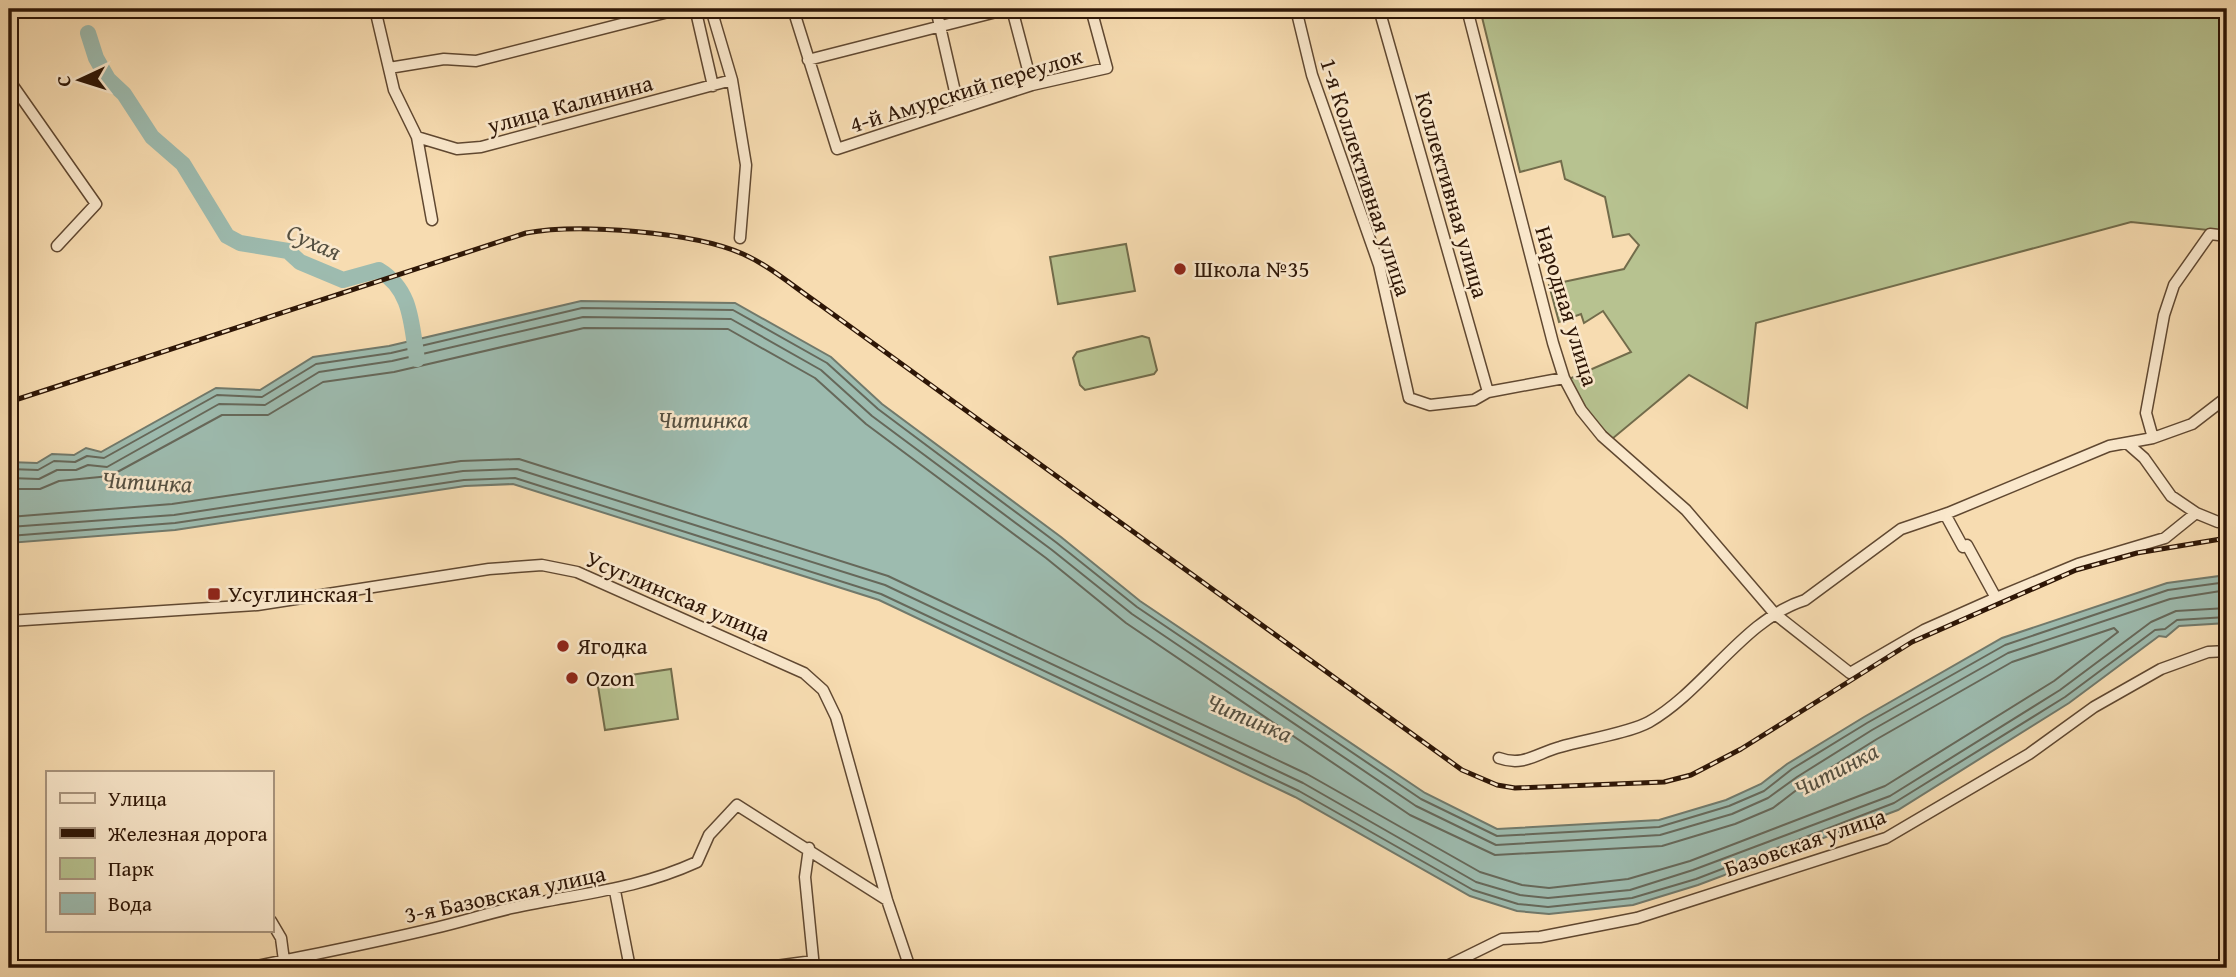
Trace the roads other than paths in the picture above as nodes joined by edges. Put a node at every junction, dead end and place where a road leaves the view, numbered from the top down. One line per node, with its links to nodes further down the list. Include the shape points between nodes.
1 (374, 9): 13 (street)
2 (681, 9): 13 (street, via 476,61 444,60); 17 (street, via 696,12)
3 (710, 9): 15 (street)
4 (793, 9): 12 (street)
5 (936, 9): 11 (street)
6 (1010, 9): 11 (street); 16 (street)
7 (1091, 9): 16 (street, 4-й Амурский переулок, via 1107,68)
8 (1296, 9): 25 (street, 1-я Коллективная улица, via 1312,75 1378,265 1409,398 1430,405 1474,400)
9 (1379, 9): 25 (street, Коллективная улица)
10 (1467, 9): 24 (street, Народная улица)
11 (941, 27): 12 (street); 18 (street)
12 (808, 60): 18 (street, 4-й Амурский переулок, via 837,149)
13 (389, 68): 19 (street, via 394,90)
14 (9, 80): 23 (street, via 96,204)
15 (732, 80): 17 (street, улица Калинина); 22 (street, via 746,165)
16 (1032, 85): 18 (street, 4-й Амурский переулок)
17 (713, 86): 19 (street, улица Калинина, via 481,147 457,149)
18 (959, 108)
19 (417, 137): 20 (street)
20 (432, 220)
21 (2227, 236): 27 (street, via 2210,234 2174,285 2146,413)
22 (740, 239)
23 (57, 246)
24 (1564, 378): 25 (street); 33 (street, Народная улица, via 1602,436 1686,510)
25 (1488, 392)
26 (2227, 397): 27 (street, via 2192,424)
27 (2153, 438): 28 (street)
28 (2128, 443): 29 (street, via 2171,496); 30 (street, via 2109,446)
29 (2196, 513): 31 (street); 32 (street, via 2165,538 2078,564)
30 (1945, 514): 32 (street); 33 (street, via 1901,529 1805,600)
31 (2227, 521)
32 (1996, 598): 33 (street, Народная улица, via 1924,630 1850,673)
33 (1775, 614): 36 (street, via 1648,723 1556,748 1524,762)
34 (9, 621): 39 (street, Усуглинская улица, via 257,605 489,569 542,565 578,572 804,673 823,690 836,717)
35 (2227, 651): 47 (street, Базовская улица, via 2208,652 2161,669 1886,838 1637,918 1540,937 1502,939)
36 (1499, 758)
37 (809, 848): 38 (street, 3-я Базовская улица, via 737,805 715,827 697,862); 39 (street); 42 (street, via 805,877)
38 (615, 891): 41 (street, 3-я Базовская улица, via 509,908); 44 (street)
39 (887, 900): 46 (street, Усуглинская улица)
40 (273, 924): 41 (street, via 281,938)
41 (284, 965): 43 (street, 3-я Базовская улица)
42 (814, 965): 45 (street)
43 (248, 968)
44 (630, 968)
45 (760, 968)
46 (910, 968)
47 (1443, 968)

